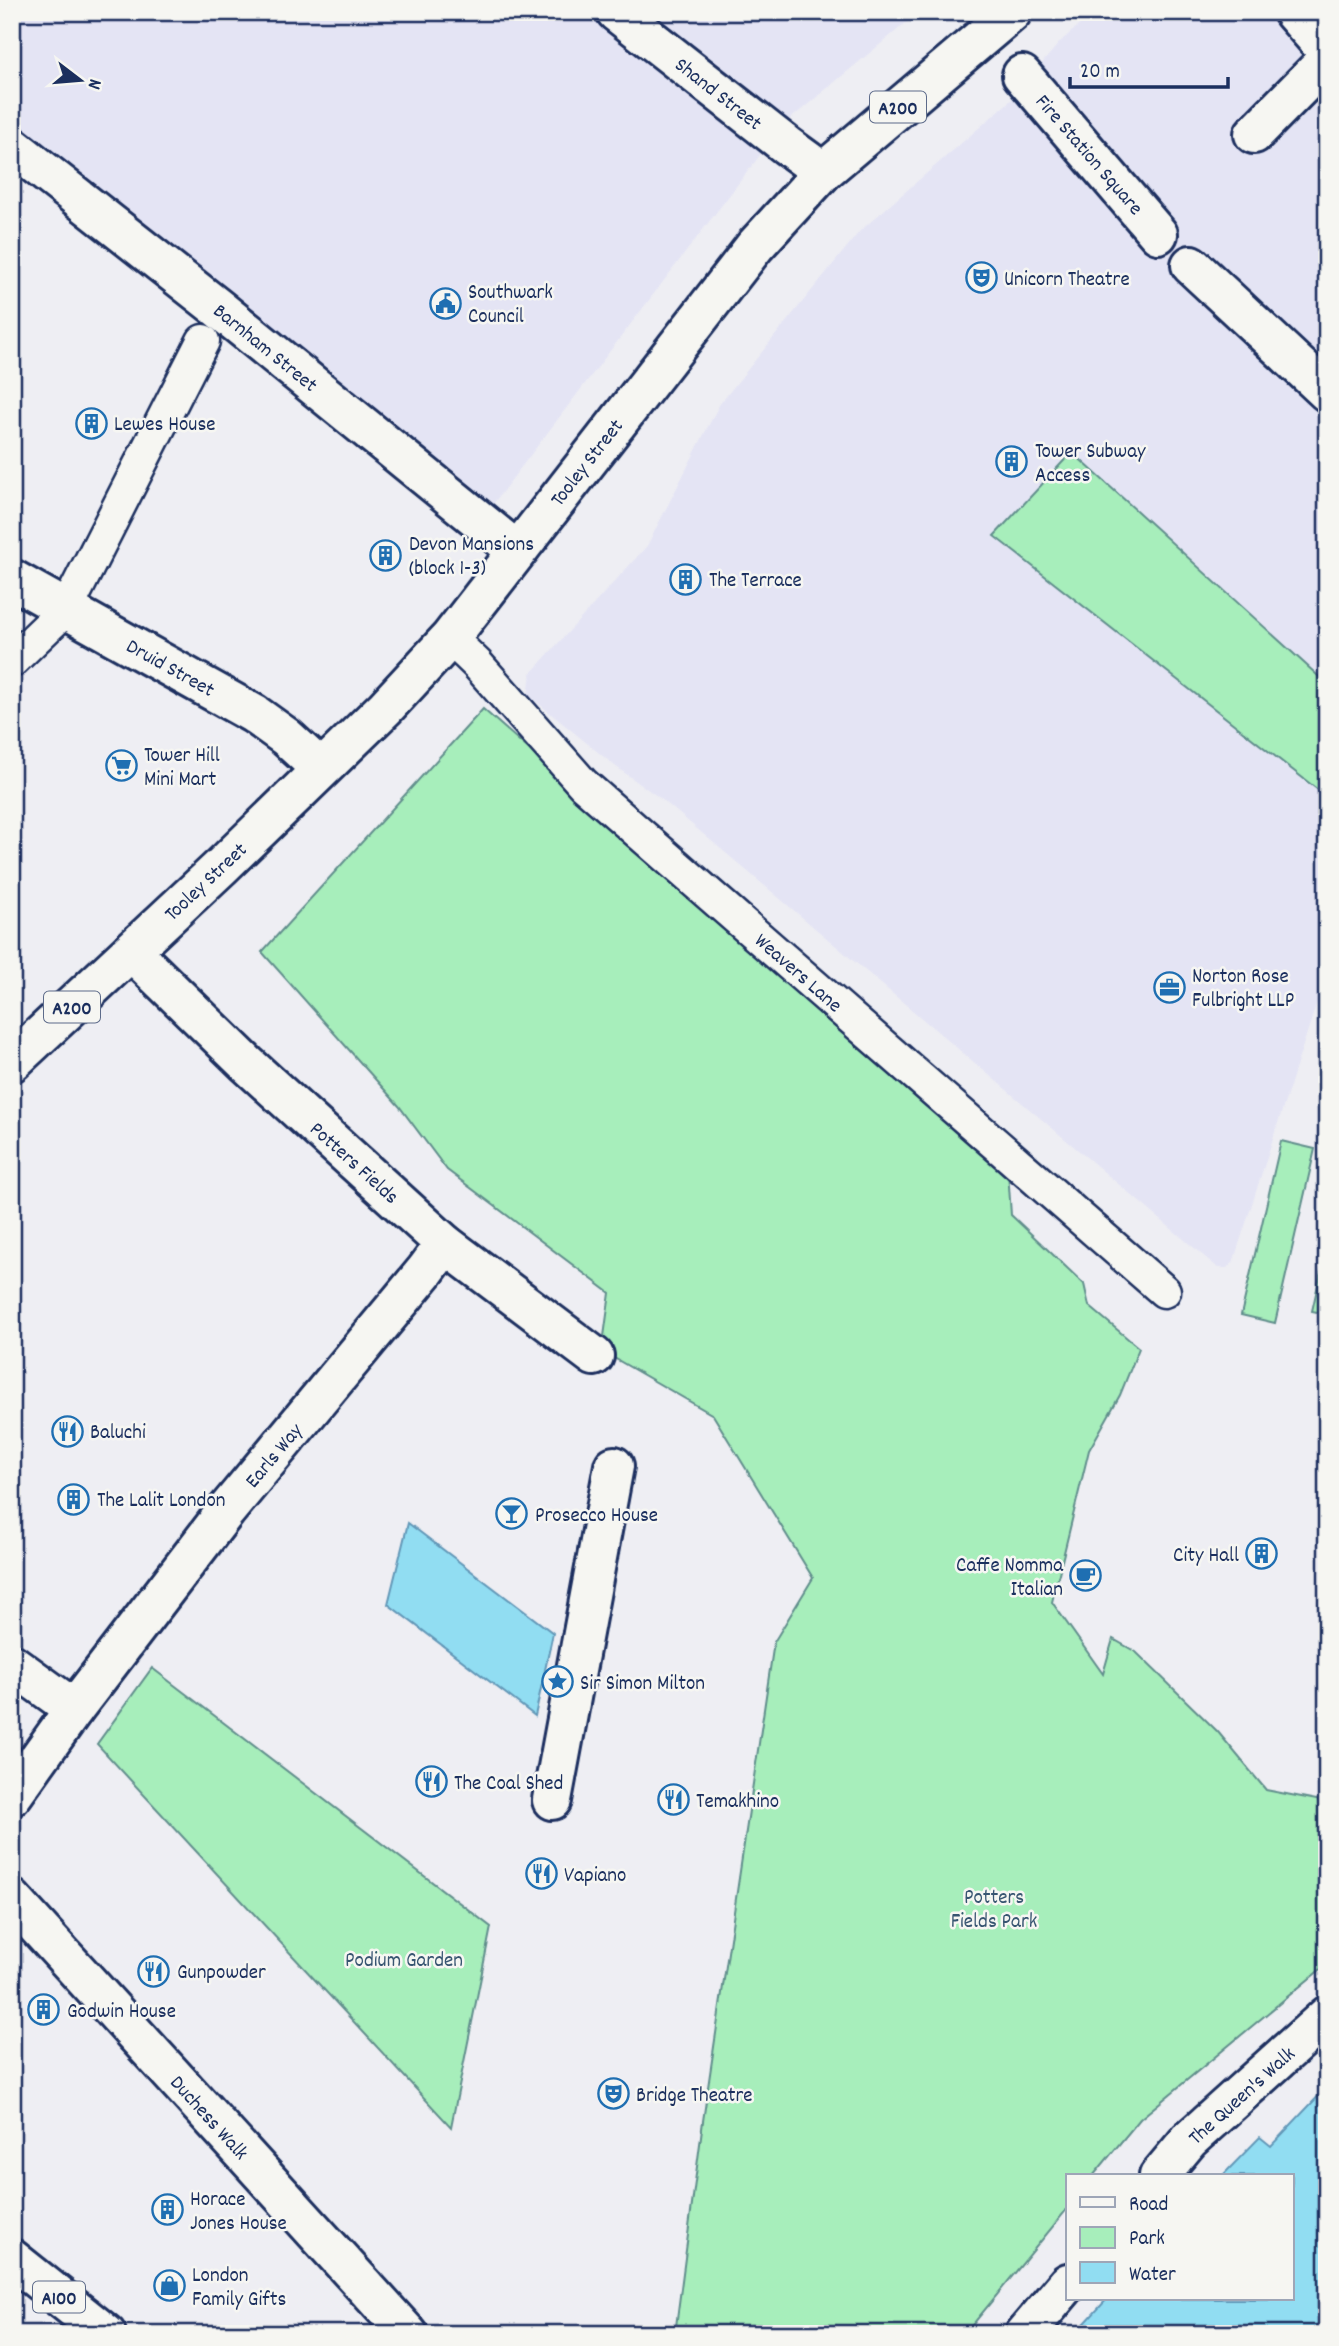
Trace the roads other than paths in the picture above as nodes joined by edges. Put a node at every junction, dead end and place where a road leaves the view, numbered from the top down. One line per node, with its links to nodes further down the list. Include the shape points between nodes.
1 (616, 12): 9 (main road, Shand Street)
2 (1012, 12): 9 (main road, Tooley Street / A200)
3 (1293, 12): 4 (main road)
4 (1327, 51)
5 (1327, 60): 7 (main road)
6 (1022, 75): 10 (main road, Fire Station Square)
7 (1254, 134)
8 (12, 146): 14 (main road, Barnham Street)
9 (823, 172): 14 (main road, Tooley Street / A200, via 755,246)
10 (1158, 234)
11 (1191, 265): 13 (main road)
12 (203, 341): 16 (lane)
13 (1327, 392)
14 (517, 551): 17 (main road, Tooley Street / A200)
15 (12, 579): 16 (main road, Druid Street)
16 (67, 608): 18 (lane); 19 (main road, Druid Street, via 254,714)
17 (450, 638): 19 (main road, Tooley Street / A200); 23 (lane, Weavers Lane, via 583,784)
18 (12, 661)
19 (321, 769): 20 (main road, Tooley Street / A200)
20 (131, 951): 21 (main road, Tooley Street / A200); 22 (main road, Potters Fields)
21 (12, 1062)
22 (445, 1244): 24 (main road, Potters Fields); 27 (main road, Earls Way, via 226,1511)
23 (1164, 1290)
24 (594, 1356)
25 (614, 1466): 29 (main road)
26 (12, 1664): 27 (main road)
27 (74, 1709): 28 (main road, Earls Way)
28 (12, 1796)
29 (552, 1800)
30 (12, 1899): 36 (main road, Duchess Walk)
31 (1327, 2016): 32 (main road, The Queen's Walk, via 1189,2140)
32 (1161, 2174)
33 (12, 2259): 35 (main road, A100)
34 (1066, 2285): 37 (main road)
35 (106, 2334)
36 (408, 2334)
37 (1025, 2334)

